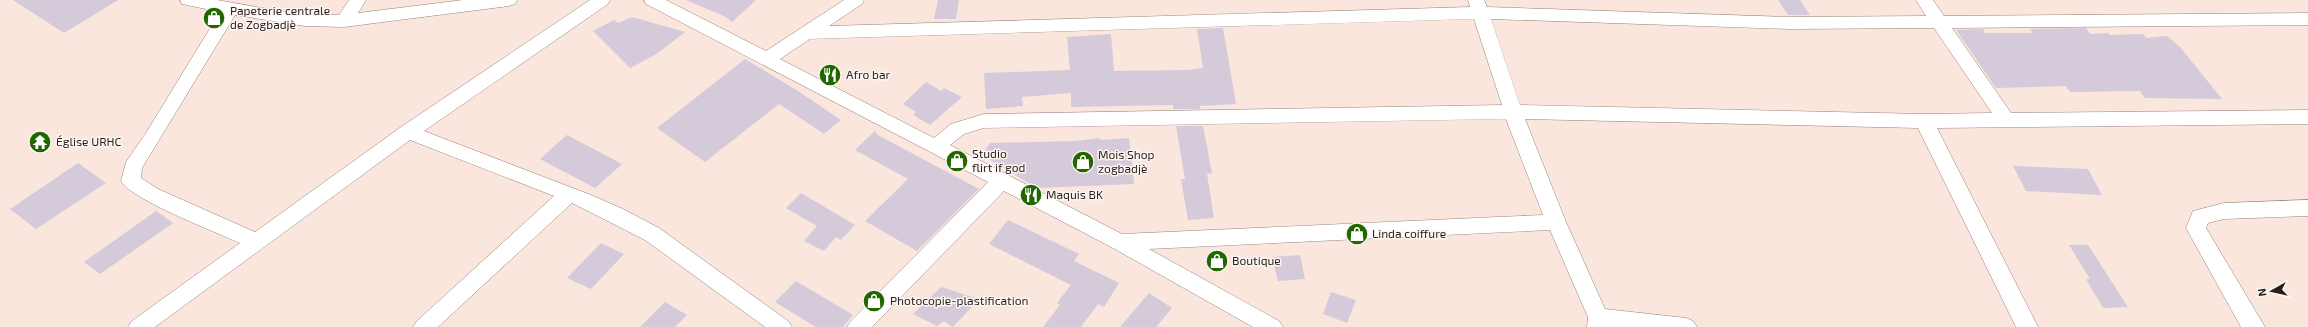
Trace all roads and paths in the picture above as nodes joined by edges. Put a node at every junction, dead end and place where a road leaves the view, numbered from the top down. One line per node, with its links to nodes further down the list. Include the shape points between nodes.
1 (188, 0): 9 (street)
2 (358, 0): 11 (street)
3 (510, 0): 11 (street)
4 (602, 0): 19 (street)
5 (652, 0): 14 (street)
6 (856, 0): 13 (street)
7 (1924, 0): 12 (street)
8 (1478, 7): 12 (street, via 1790,23); 13 (street); 15 (street)
9 (231, 8): 11 (street, via 290,20); 25 (street, via 133,167 131,181 151,194)
10 (2308, 19): 12 (street)
11 (344, 21)
12 (1938, 22): 17 (street)
13 (805, 33): 14 (street)
14 (768, 58): 20 (street)
15 (1513, 112): 18 (street); 20 (street, via 984,121 964,124 950,132); 24 (street)
16 (2308, 117): 17 (street)
17 (2006, 120): 18 (street)
18 (1924, 121): 34 (street)
19 (408, 132): 22 (street); 25 (street)
20 (937, 147): 21 (street)
21 (1001, 181): 26 (street); 31 (street)
22 (568, 195): 29 (street); 30 (street, via 584,200 652,234)
23 (2308, 208): 35 (street, via 2224,211 2200,216 2196,228)
24 (1556, 222): 26 (street); 27 (street)
25 (257, 242): 28 (street)
26 (1120, 242): 32 (street)
27 (1598, 322): 33 (street)
28 (139, 327)
29 (424, 327)
30 (781, 327)
31 (858, 327)
32 (1272, 327)
33 (1686, 327)
34 (2027, 327)
35 (2254, 327)

